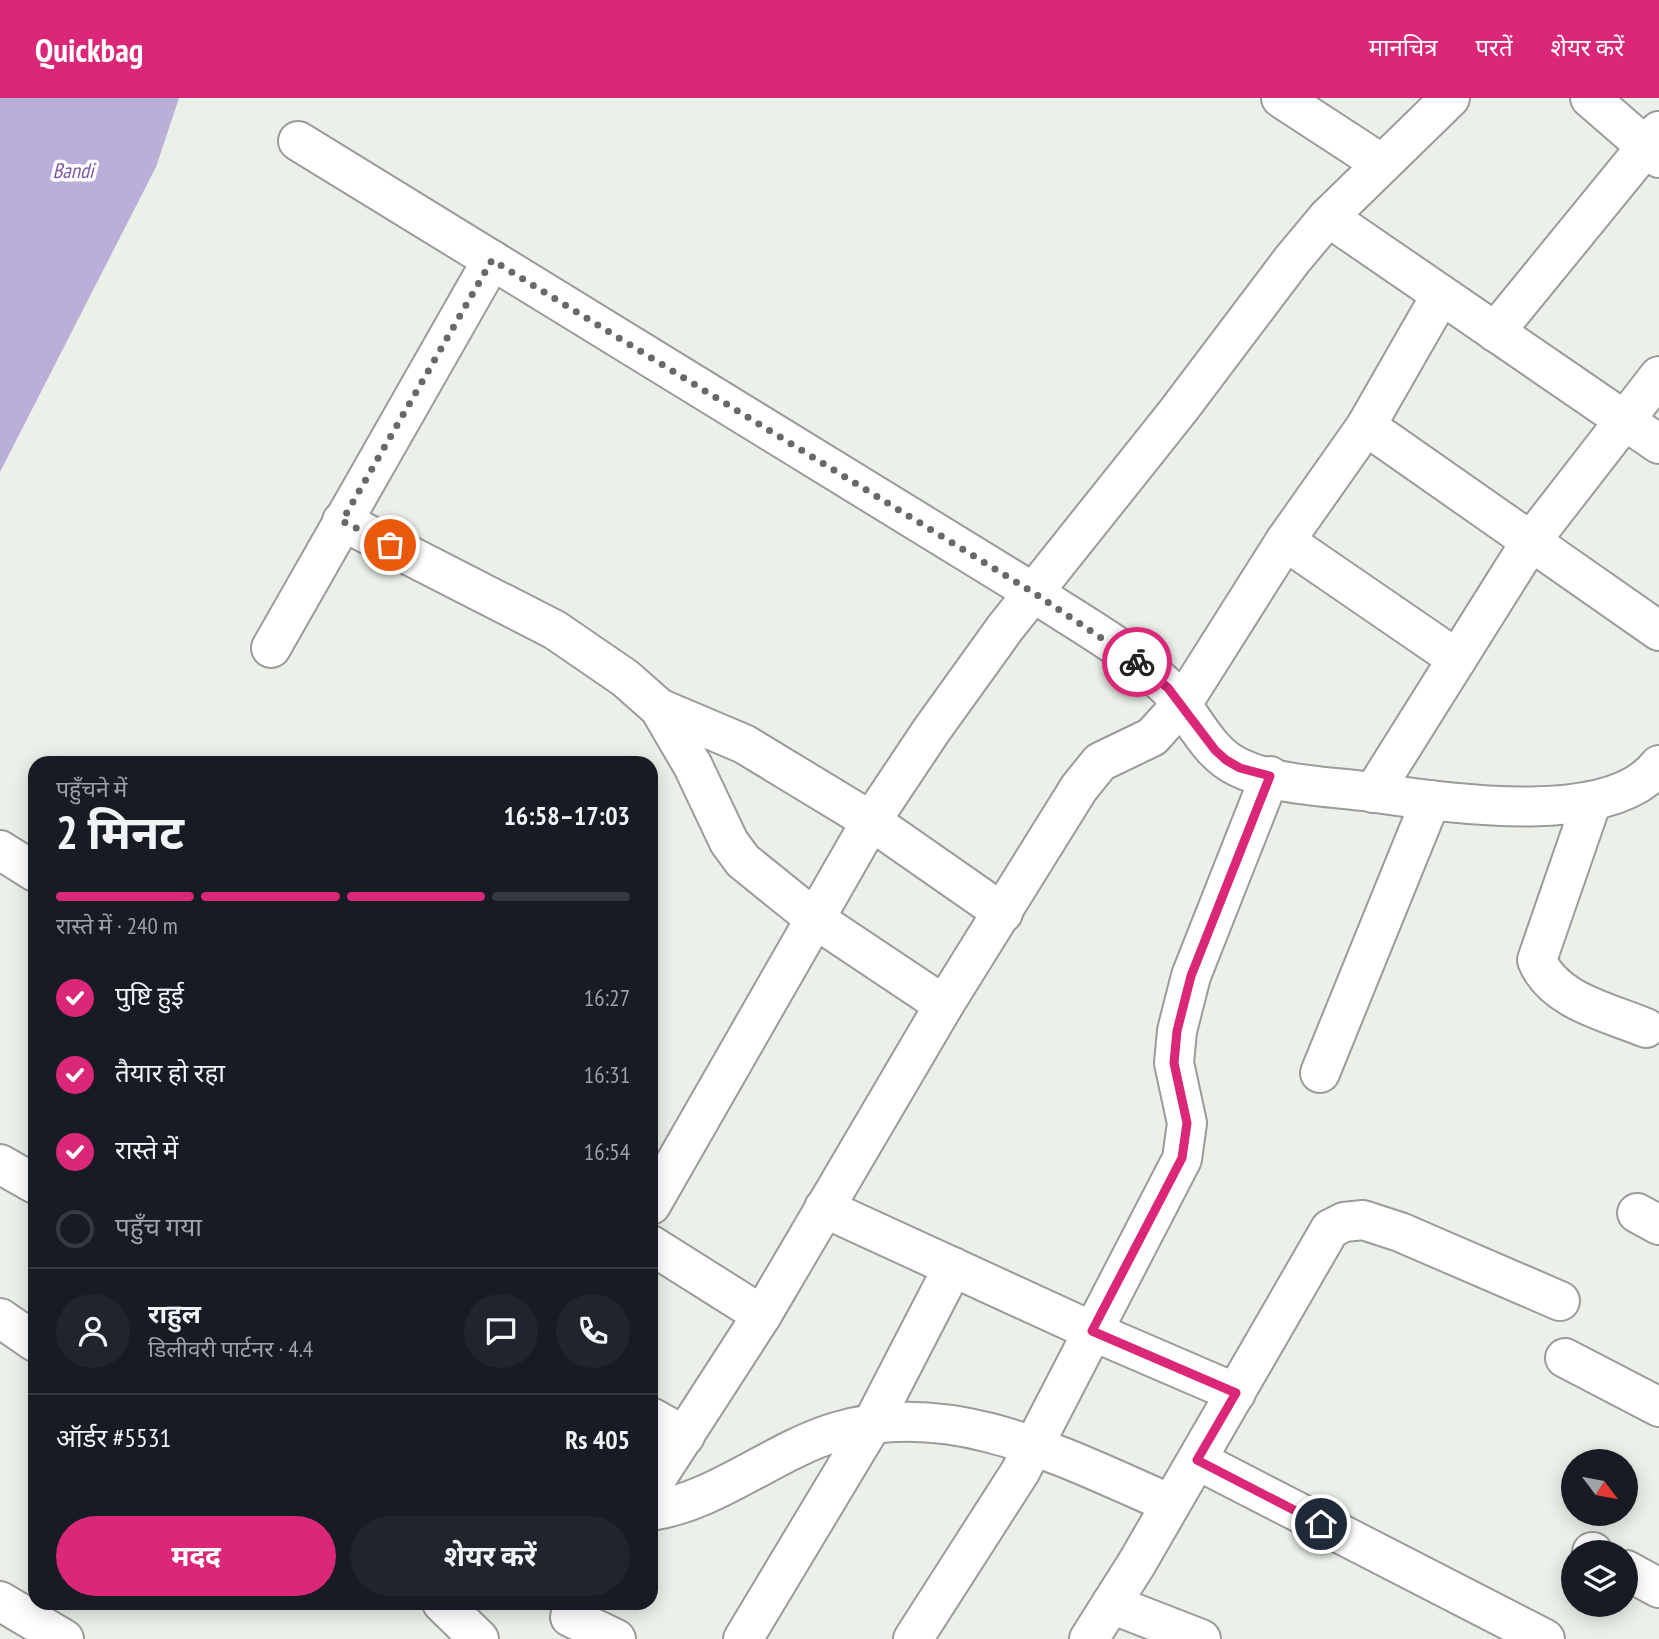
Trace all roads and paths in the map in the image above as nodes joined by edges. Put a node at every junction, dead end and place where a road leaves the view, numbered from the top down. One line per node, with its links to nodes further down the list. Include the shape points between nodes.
1 (1281, 98): 6 (street)
2 (1450, 98): 6 (street)
3 (1590, 98): 5 (street)
4 (298, 141): 8 (street)
5 (1654, 144): 10 (street)
6 (1382, 164): 7 (street)
7 (1328, 218): 9 (street); 18 (street)
8 (492, 260): 15 (street); 18 (street)
9 (1441, 295): 10 (street); 13 (street)
10 (1495, 332): 12 (street)
11 (1659, 376): 12 (street)
12 (1624, 420): 14 (street); 17 (street)
13 (1366, 426): 16 (street); 17 (street)
14 (1659, 444)
15 (342, 521): 20 (street); 23 (street, via 555,630 625,678)
16 (1285, 541): 21 (street); 22 (street)
17 (1531, 541): 19 (street); 21 (street)
18 (1034, 593): 22 (street, via 1147,669); 29 (street, via 931,730)
19 (1659, 631)
20 (271, 648)
21 (1457, 659): 26 (street)
22 (1182, 704): 25 (street, via 1226,760); 32 (street, via 1153,737 1100,762 1079,788)
23 (659, 708): 29 (street, via 744,744); 33 (street, via 743,861)
24 (1659, 765): 28 (street, via 1630,789)
25 (1270, 776): 26 (street); 46 (street, via 1191,976 1177,1031 1174,1063 1187,1123 1182,1158)
26 (1373, 793): 27 (street)
27 (1431, 800): 28 (street, via 1494,808); 36 (street)
28 (1592, 801): 35 (street, via 1537,960 1544,976 1562,993)
29 (871, 821): 32 (street); 33 (street)
30 (0, 850): 31 (street)
31 (28, 868)
32 (1003, 913): 34 (street)
33 (815, 919): 34 (street); 39 (street)
34 (944, 1005): 40 (street)
35 (1646, 1028)
36 (1320, 1073)
37 (0, 1164): 38 (street)
38 (28, 1180)
39 (658, 1193)
40 (824, 1208): 42 (street); 44 (street)
41 (658, 1249): 44 (street)
42 (953, 1267): 46 (street); 52 (street)
43 (1560, 1301): 49 (street, via 1400,1232 1363,1220 1344,1222 1321,1242)
44 (762, 1315): 53 (street)
45 (0, 1318): 47 (street)
46 (1092, 1331): 49 (street); 54 (street)
47 (28, 1337)
48 (1565, 1358): 50 (street)
49 (1236, 1393): 55 (street)
50 (1659, 1407)
51 (658, 1421): 53 (street)
52 (871, 1426): 54 (street, via 914,1419); 58 (street, via 836,1432); 68 (street)
53 (685, 1436): 56 (street)
54 (1034, 1444): 57 (street); 69 (street)
55 (1197, 1460): 57 (street); 72 (street)
56 (658, 1477)
57 (1171, 1504): 62 (street)
58 (658, 1509)
59 (1638, 1577): 60 (street)
60 (1659, 1588)
61 (0, 1601): 65 (street)
62 (1111, 1604): 70 (street); 71 (street)
63 (449, 1610): 66 (street)
64 (569, 1620): 67 (street)
65 (64, 1639)
66 (479, 1639)
67 (615, 1639)
68 (743, 1639)
69 (913, 1639)
70 (1089, 1639)
71 (1201, 1639)
72 (1545, 1639)

